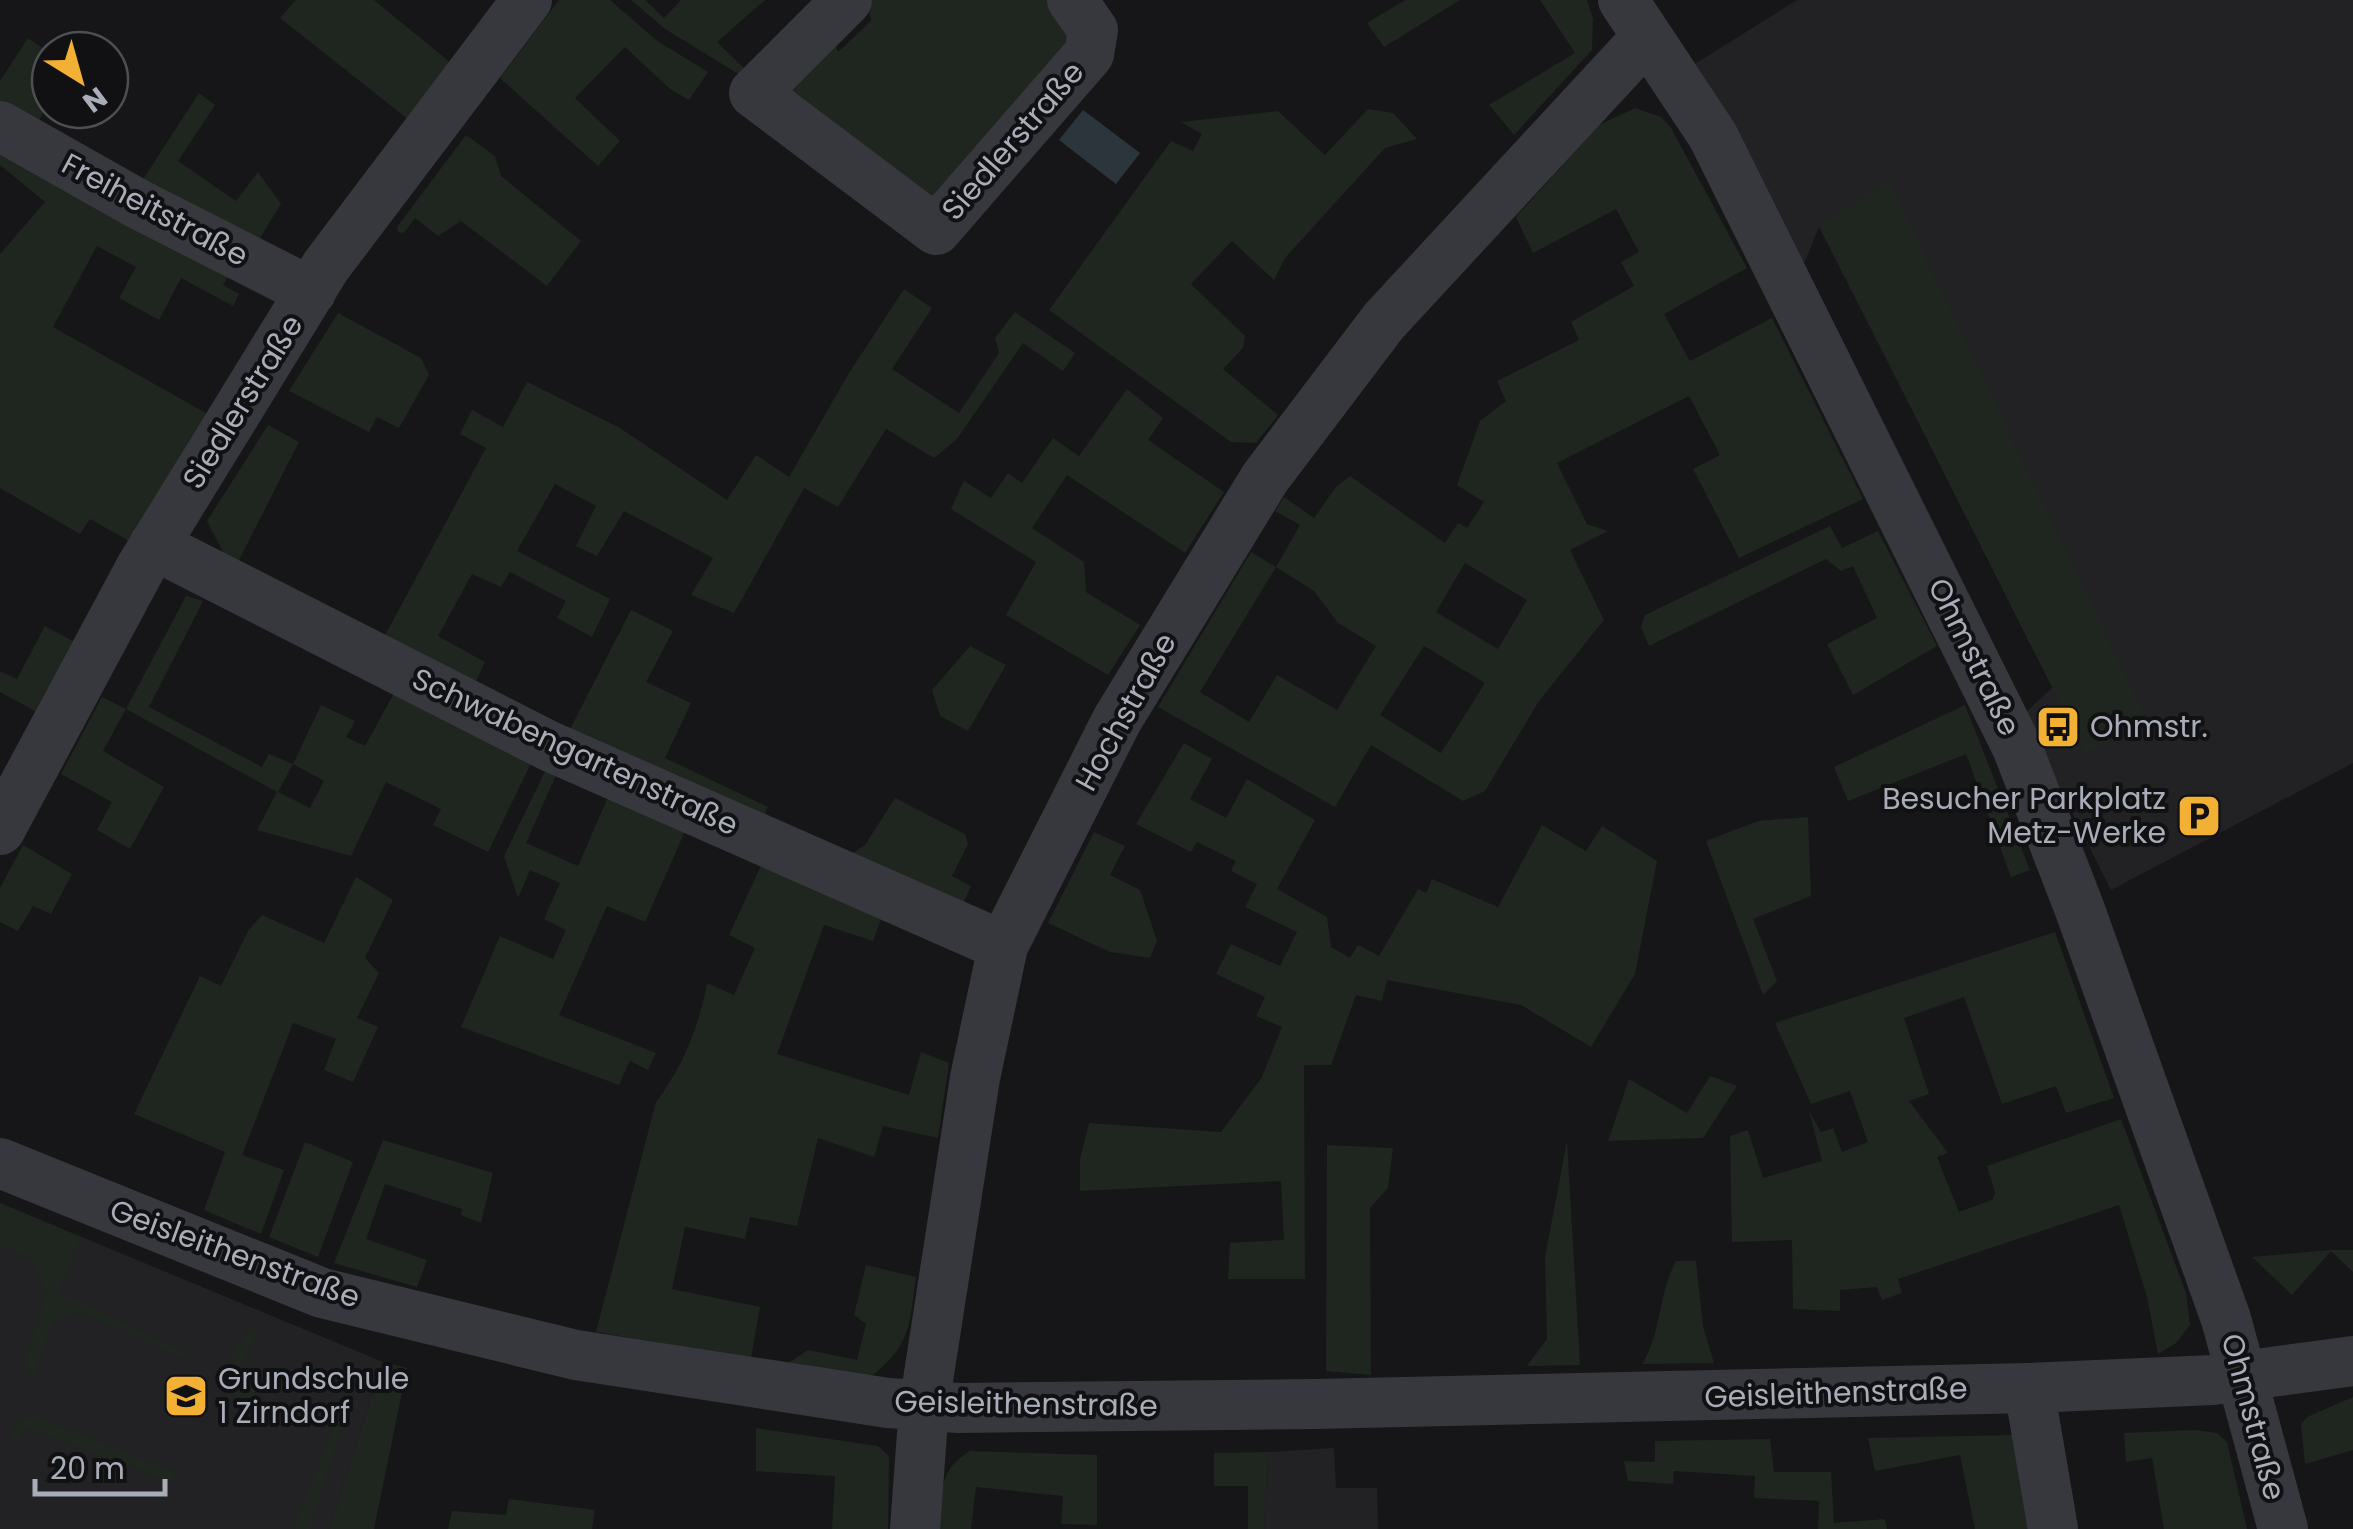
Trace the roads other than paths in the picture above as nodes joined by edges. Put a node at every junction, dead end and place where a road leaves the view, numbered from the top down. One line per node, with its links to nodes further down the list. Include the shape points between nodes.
1 (527, 0): 6 (street, Siedlerstraße)
2 (847, 0): 3 (street, Siedlerstraße, via 754,92 936,230 1089,54 1093,30)
3 (1072, 0)
4 (1635, 19): 9 (street, Hochstraße, via 1384,321 1265,478 1117,720); 12 (street, Ohmstraße, via 1713,136 2017,747)
5 (0, 126): 6 (street, Freiheitstraße)
6 (311, 292): 7 (street, Siedlerstraße)
7 (154, 545): 8 (street, Siedlerstraße); 9 (street, Schwabengartenstraße, via 549,746)
8 (0, 830)
9 (1002, 946): 14 (street, Hochstraße)
10 (0, 1163): 14 (street, Geisleithenstraße, via 322,1293 576,1355)
11 (2353, 1362): 12 (street, Geisleithenstraße)
12 (2244, 1374): 13 (street, Geisleithenstraße); 17 (street, Ohmstraße)
13 (2028, 1388): 14 (street, Geisleithenstraße); 16 (street)
14 (924, 1406): 15 (street, Hochstraße)
15 (915, 1529)
16 (2053, 1529)
17 (2283, 1529)

